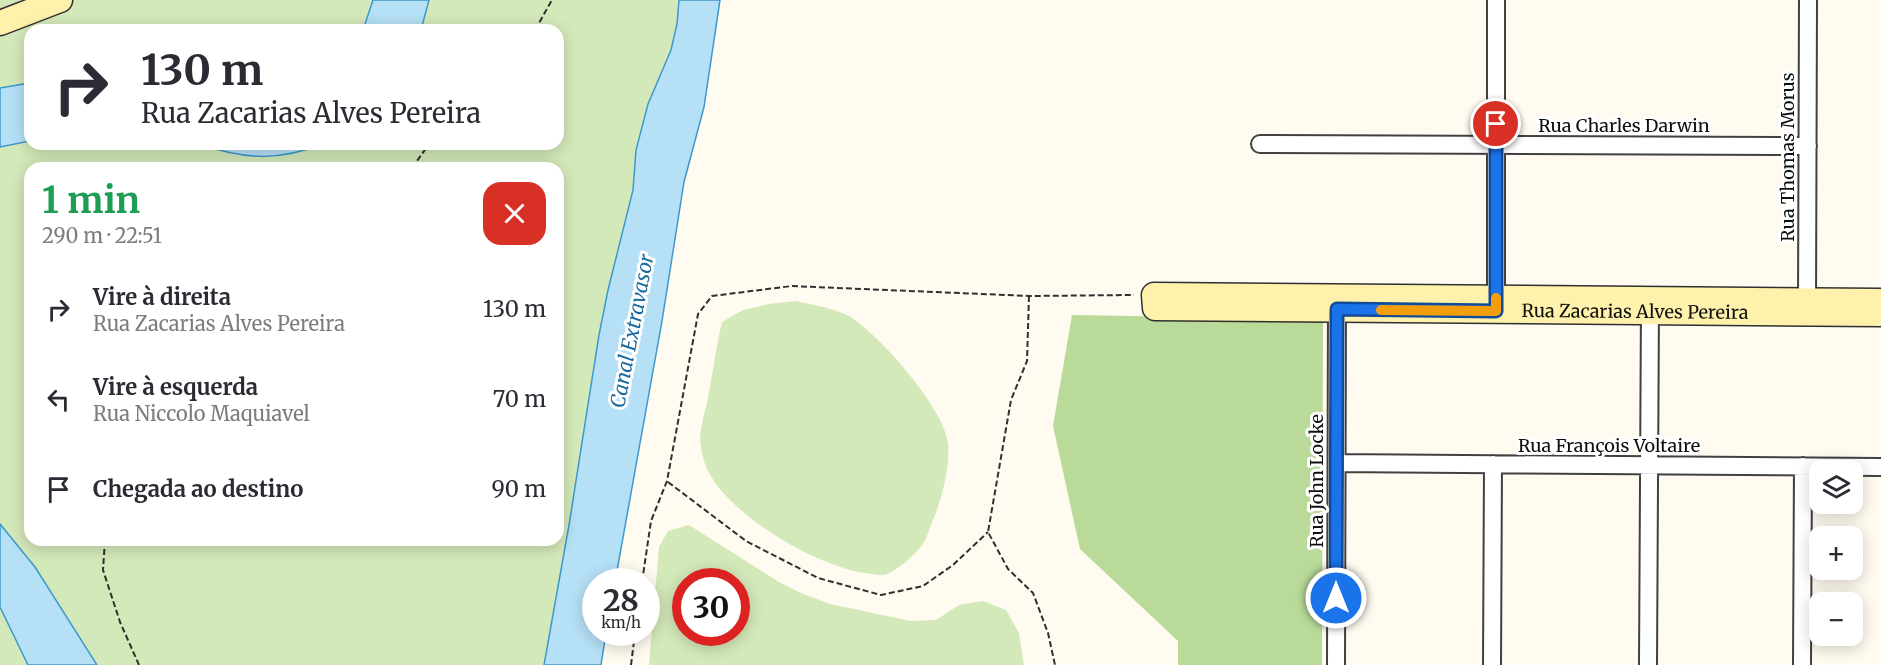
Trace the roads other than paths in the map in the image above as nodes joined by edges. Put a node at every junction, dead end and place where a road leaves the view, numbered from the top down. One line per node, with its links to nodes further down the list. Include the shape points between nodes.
1 (60, 0): 4 (street)
2 (1496, 0): 6 (street)
3 (1808, 0): 7 (street, Rua Thomas Morus)
4 (0, 23)
5 (1260, 144): 6 (street, Rua Charles Darwin)
6 (1496, 145): 7 (street, Rua Charles Darwin); 11 (street)
7 (1808, 146): 13 (street, Rua Thomas Morus)
8 (1154, 295): 10 (street, Rua Zacarias Alves Pereira)
9 (1881, 301): 13 (street, Rua Zacarias Alves Pereira)
10 (1337, 303): 11 (street, Rua Zacarias Alves Pereira); 15 (street, Rua John Locke)
11 (1496, 304): 12 (street, Rua Zacarias Alves Pereira)
12 (1650, 305): 13 (street, Rua Zacarias Alves Pereira); 17 (street)
13 (1807, 307): 14 (street, Rua Zacarias Alves Pereira)
14 (1881, 314)
15 (1337, 464): 16 (street, Rua François Voltaire); 20 (street, Rua John Locke)
16 (1493, 464): 17 (street, Rua François Voltaire); 21 (street)
17 (1650, 465): 18 (street, Rua François Voltaire); 22 (street)
18 (1803, 466): 19 (street, Rua François Voltaire); 23 (street)
19 (1881, 467)
20 (1336, 665)
21 (1492, 665)
22 (1648, 665)
23 (1802, 665)

